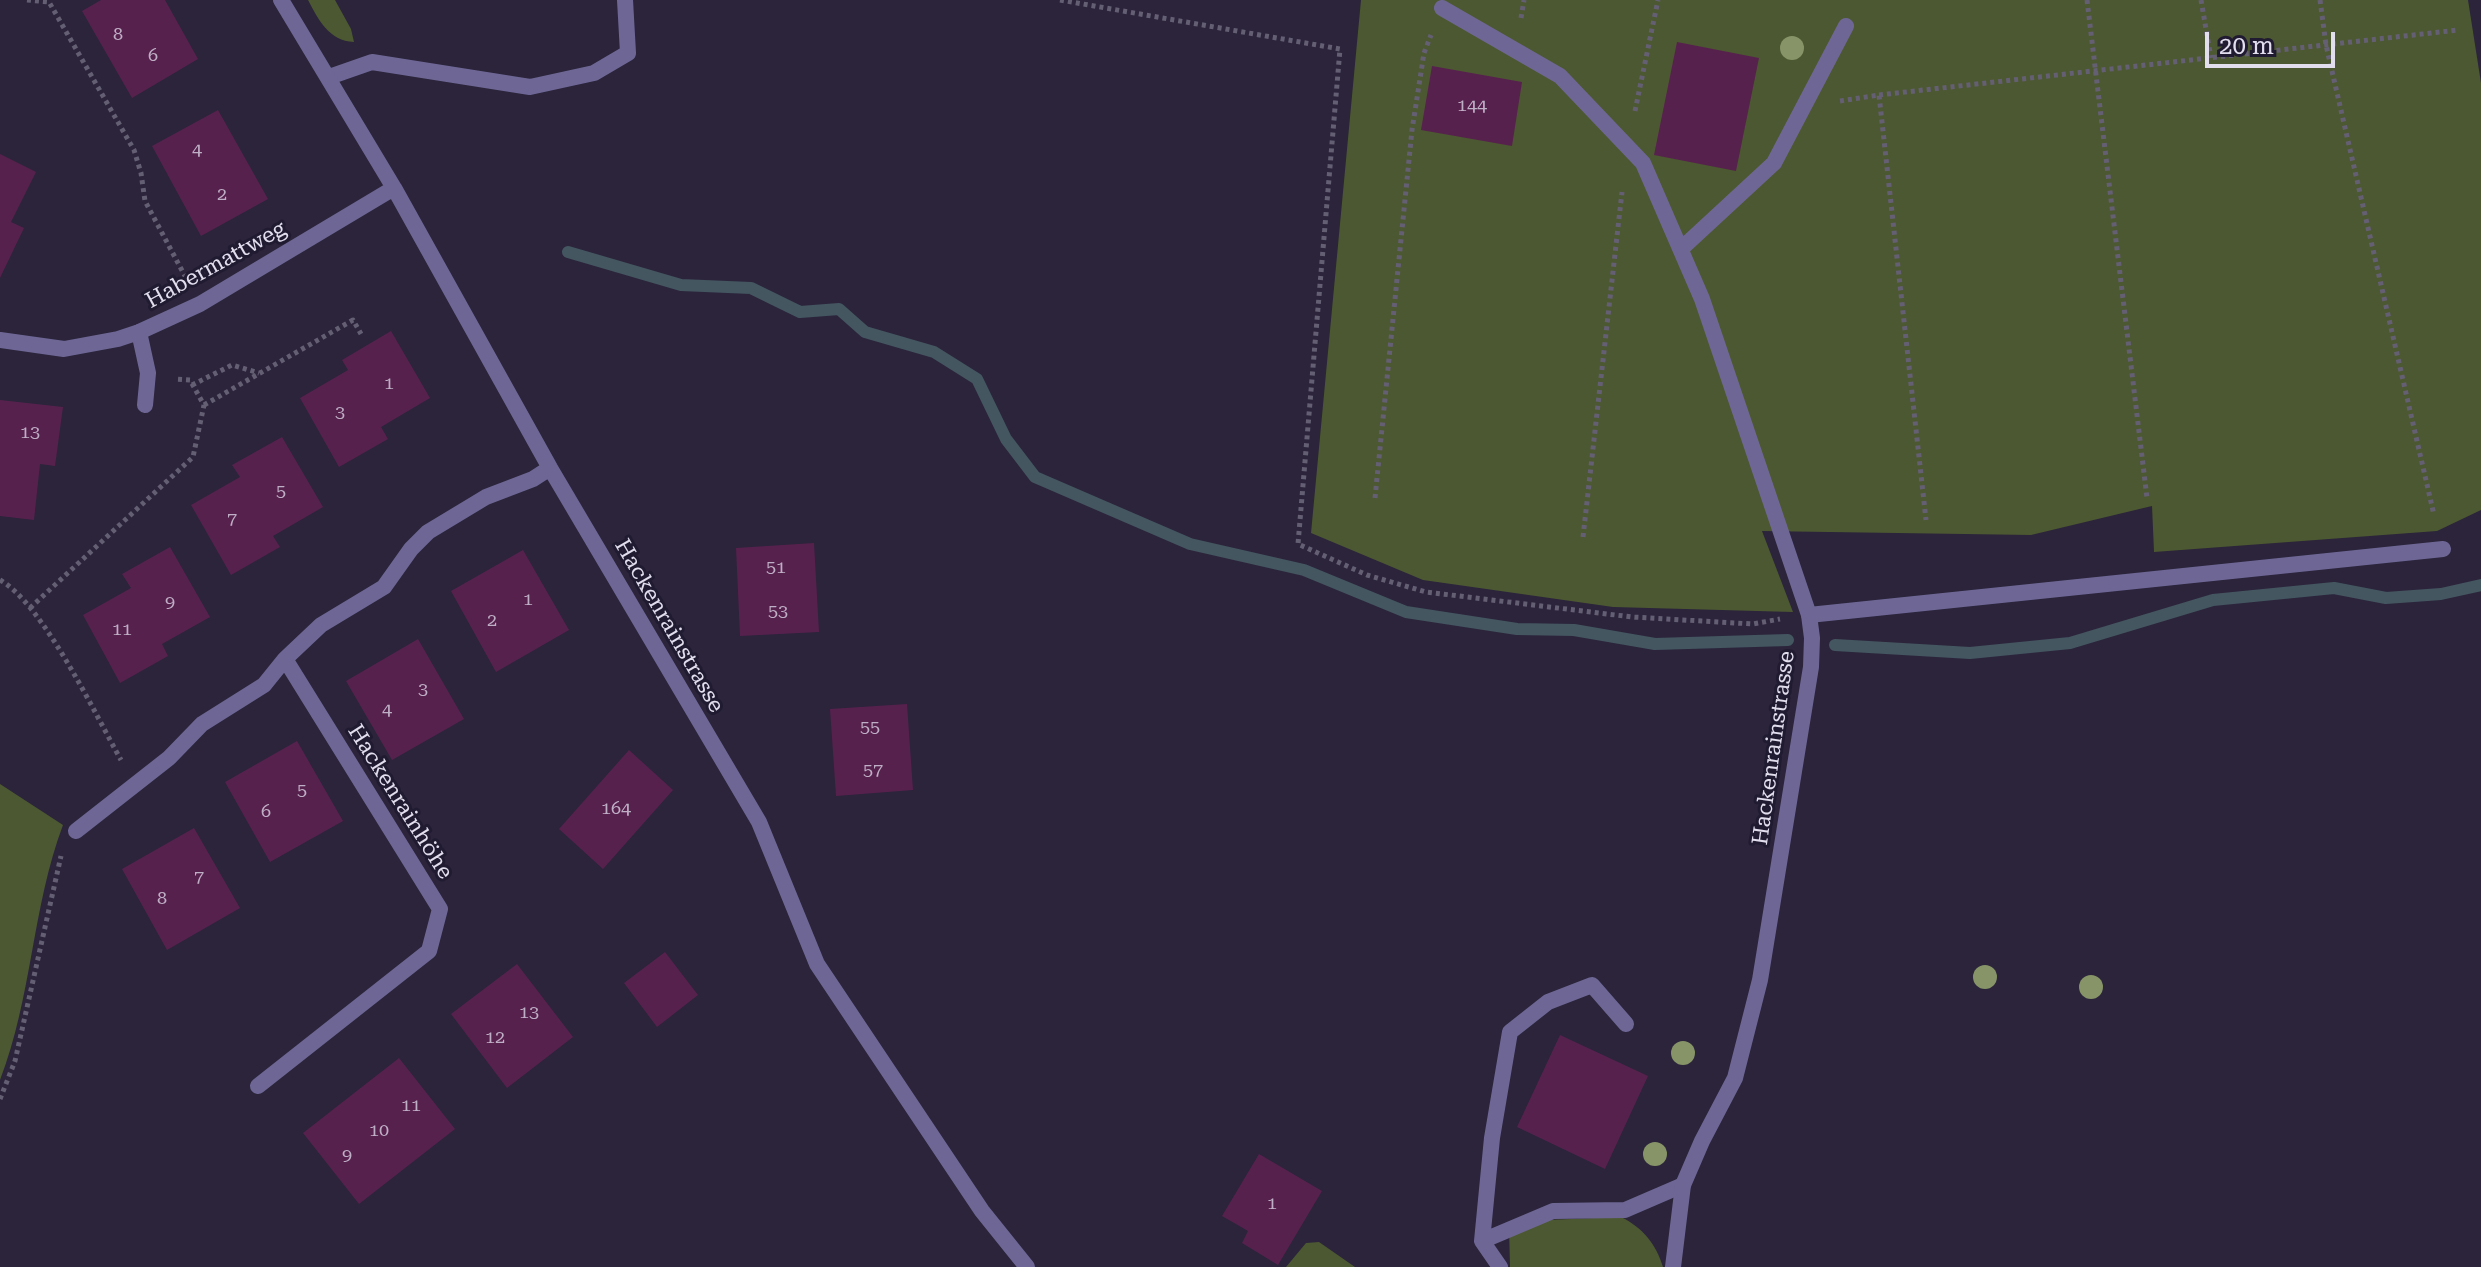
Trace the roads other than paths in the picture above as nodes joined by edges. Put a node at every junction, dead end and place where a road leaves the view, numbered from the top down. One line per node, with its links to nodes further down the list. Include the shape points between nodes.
1 (281, 0): 5 (street, Hackenrainstrasse)
2 (625, 0): 5 (street, via 628,53 594,73 530,87 372,62)
3 (1442, 8): 7 (street, Hackenrainstrasse, via 1560,76 1643,163)
4 (1846, 26): 7 (street, via 1774,163)
5 (329, 77): 6 (street, Hackenrainstrasse)
6 (394, 188): 8 (street, Habermattweg, via 200,304); 11 (street, Hackenrainstrasse)
7 (1681, 249): 13 (street, Hackenrainstrasse)
8 (139, 332): 9 (street, Habermattweg, via 64,349); 10 (street, via 148,377)
9 (0, 340)
10 (145, 405)
11 (550, 468): 14 (street, via 486,497 428,532 384,587 321,625); 20 (street, Hackenrainstrasse, via 759,822 817,964 982,1211)
12 (2443, 549): 13 (street)
13 (1809, 615): 18 (street, Hackenrainstrasse, via 1811,667 1760,980 1735,1078)
14 (285, 659): 15 (street, via 264,685 202,724 169,758); 17 (street, Hackenrainhöhe, via 440,909 429,951)
15 (76, 831)
16 (1626, 1024): 19 (street, via 1592,985 1548,1002 1510,1032)
17 (258, 1086)
18 (1683, 1185): 19 (street, via 1625,1210 1553,1211); 22 (street, Hackenrainstrasse)
19 (1482, 1241): 21 (street)
20 (1027, 1267)
21 (1500, 1267)
22 (1673, 1267)

